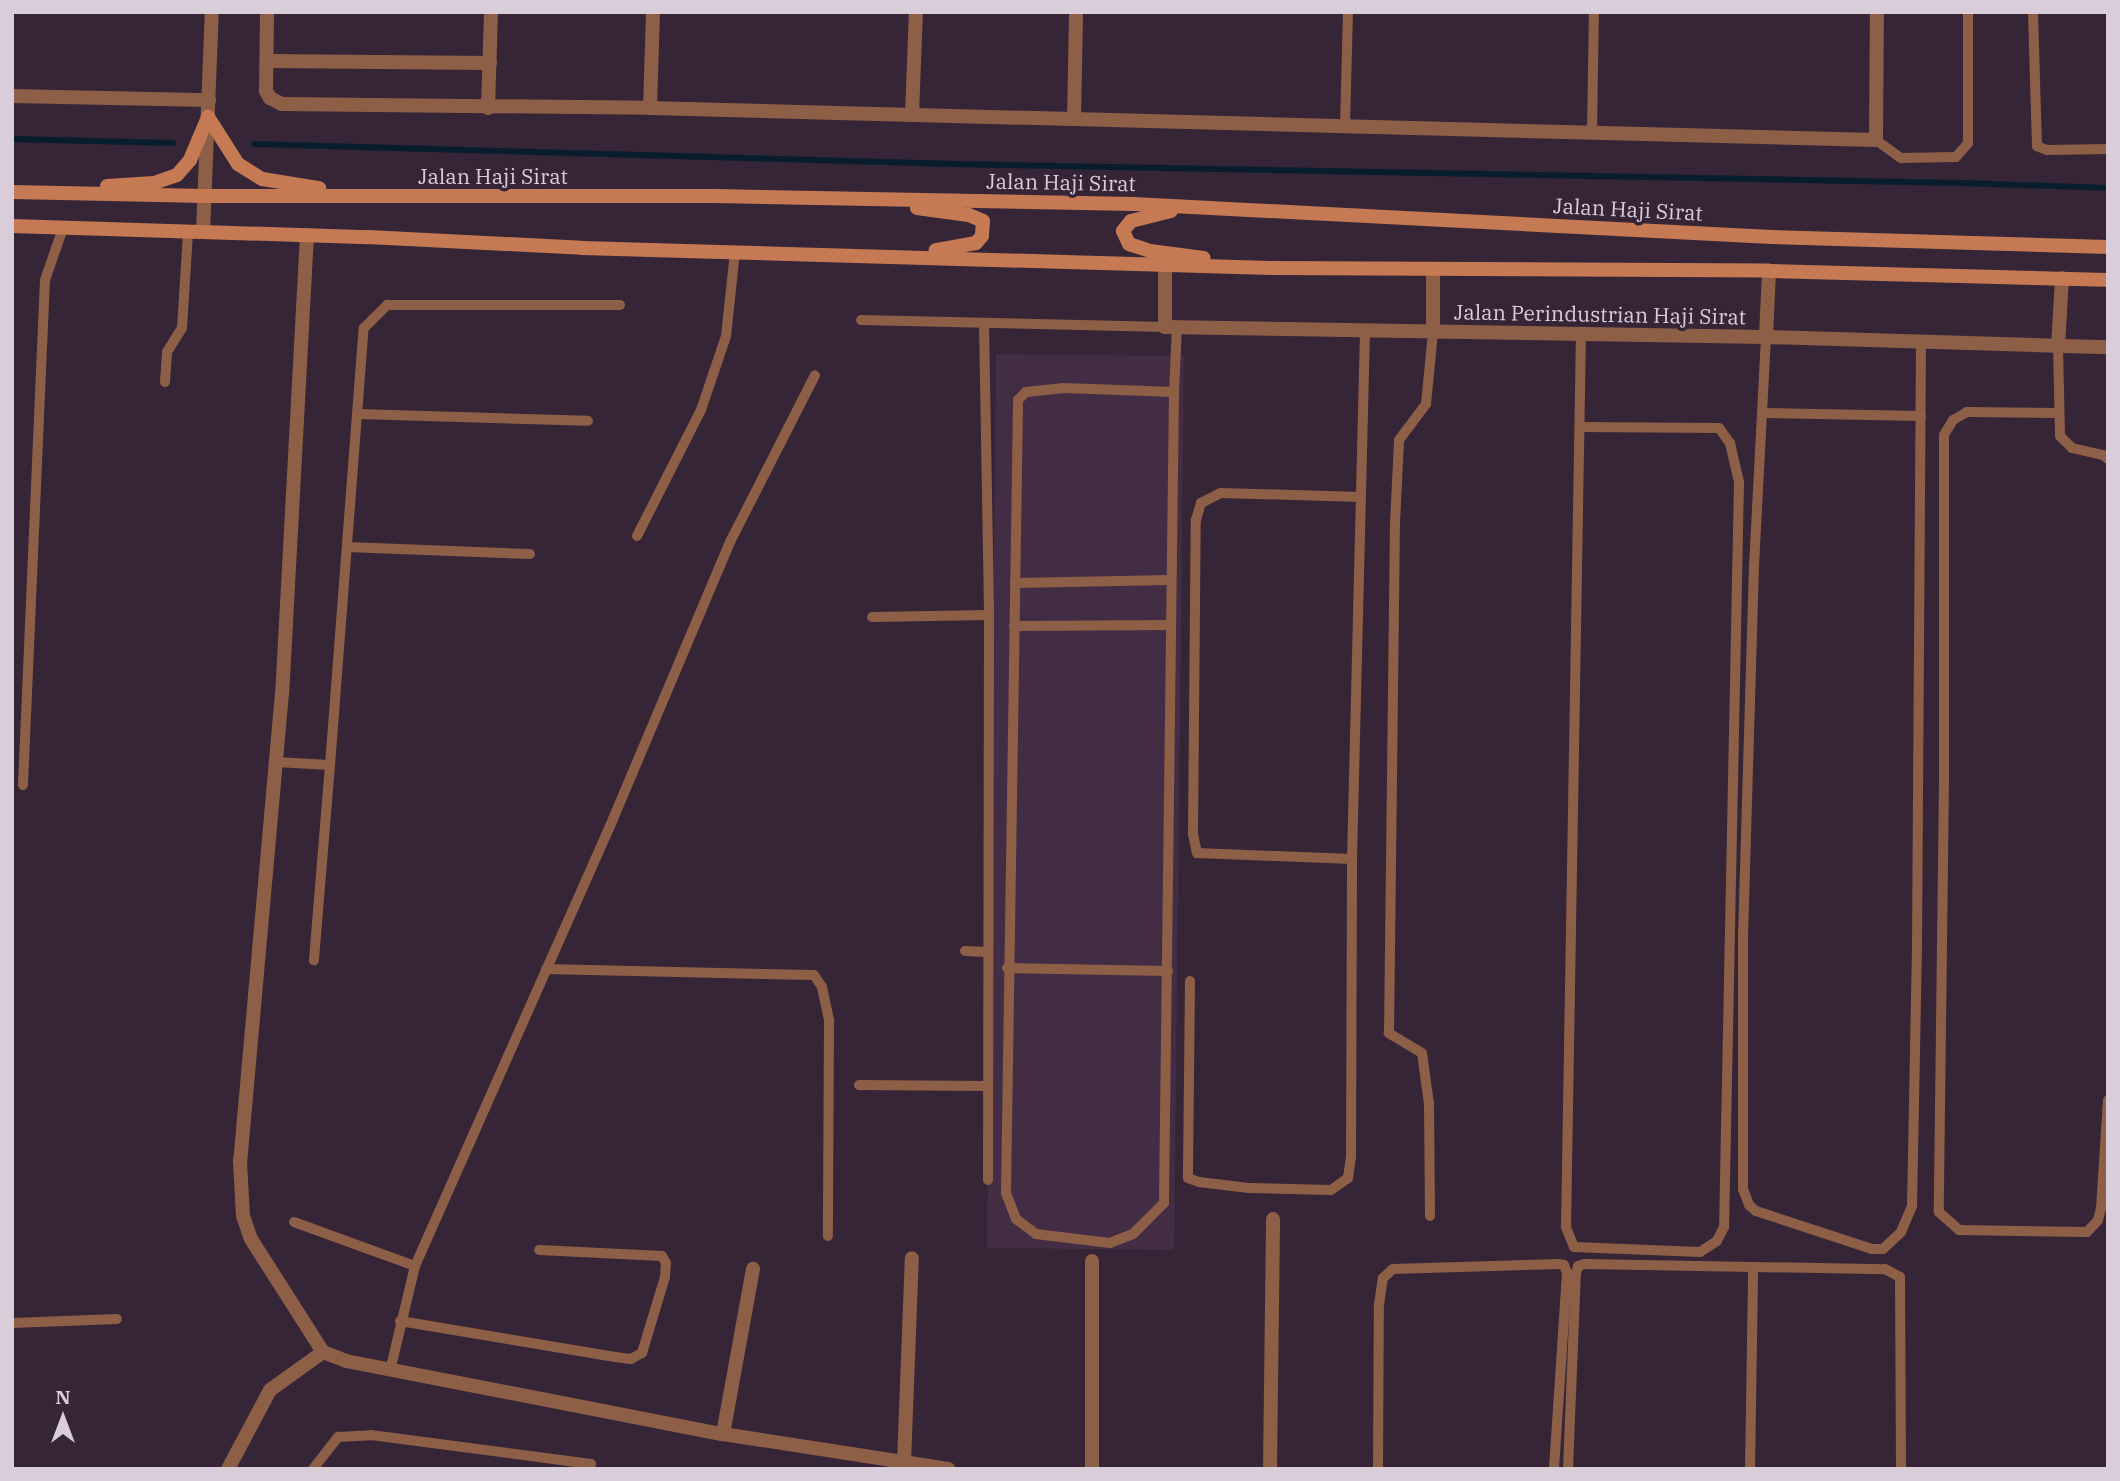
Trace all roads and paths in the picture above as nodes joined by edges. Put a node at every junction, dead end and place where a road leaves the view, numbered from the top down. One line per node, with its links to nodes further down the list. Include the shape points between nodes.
1 (212, 12): 15 (street)
2 (268, 12): 12 (street)
3 (491, 12): 13 (street)
4 (653, 12): 17 (street)
5 (916, 12): 18 (street)
6 (1076, 12): 20 (street)
7 (1348, 12): 21 (lane)
8 (1594, 12): 22 (lane)
9 (1877, 12): 23 (street)
10 (1968, 12): 23 (lane, via 1968,143 1956,157 1900,158)
11 (2033, 12): 24 (lane, via 2037,146 2047,150)
12 (267, 61): 13 (street); 16 (street, via 266,91 282,104)
13 (490, 63): 16 (street)
14 (12, 96): 15 (street)
15 (209, 100): 19 (street)
16 (488, 108): 17 (street)
17 (650, 108): 18 (street)
18 (912, 115): 20 (street)
19 (208, 117): 25 (main road, via 190,160 177,176 154,183); 26 (street); 27 (main road, via 238,163 262,178 310,187)
20 (1074, 119): 21 (street)
21 (1345, 126): 22 (street)
22 (1592, 132): 23 (street)
23 (1875, 140)
24 (2108, 149)
25 (12, 190): 26 (main road, Jalan Haji Sirat)
26 (205, 196): 27 (main road, Jalan Haji Sirat); 33 (street)
27 (430, 197): 28 (main road, Jalan Haji Sirat)
28 (857, 199): 29 (main road, Jalan Haji Sirat); 37 (main road, via 984,221 985,229 976,243)
29 (1226, 206): 35 (main road, Jalan Haji Sirat, via 1771,237); 39 (main road, via 1146,215 1123,231 1129,244 1150,251)
30 (12, 226): 31 (main road)
31 (63, 228): 32 (main road); 77 (lane, via 45,280)
32 (188, 232): 33 (main road); 56 (lane, via 182,328 167,352)
33 (203, 232): 34 (main road)
34 (307, 235): 36 (main road); 75 (street)
35 (2108, 247)
36 (736, 252): 37 (main road); 66 (lane, via 726,336 701,410)
37 (864, 255): 38 (main road)
38 (1165, 265): 39 (main road); 47 (street)
39 (1271, 268): 40 (main road)
40 (1433, 271): 41 (main road); 49 (street, Jalan Perindustrian Haji Sirat)
41 (1769, 271): 42 (main road); 51 (street, Jalan Perindustrian Haji Sirat)
42 (2062, 278): 43 (main road); 53 (street)
43 (2108, 280)
44 (620, 305): 60 (lane, via 387,305 364,328)
45 (861, 320): 46 (lane)
46 (984, 323): 47 (lane); 71 (lane)
47 (1171, 327): 48 (street, Jalan Perindustrian Haji Sirat); 57 (lane)
48 (1365, 332): 49 (street, Jalan Perindustrian Haji Sirat); 65 (lane)
49 (1433, 332): 50 (street, Jalan Perindustrian Haji Sirat); 90 (lane, via 1426,404 1399,440 1389,1032 1422,1053 1429,1104)
50 (1581, 334): 51 (street, Jalan Perindustrian Haji Sirat); 63 (lane)
51 (1766, 337): 52 (street, Jalan Perindustrian Haji Sirat); 58 (lane)
52 (1922, 342): 53 (street, Jalan Perindustrian Haji Sirat); 61 (lane)
53 (2058, 345): 54 (street, Jalan Perindustrian Haji Sirat); 59 (lane)
54 (2108, 347)
55 (815, 375): 83 (lane, via 730,542)
56 (165, 382)
57 (1174, 392): 69 (lane); 70 (lane, via 1064,388 1026,392 1018,400)
58 (1762, 413): 61 (lane); 61 (lane, via 1743,933 1743,1189 1756,1211 1872,1249 1883,1249 1901,1231 1912,1206)
59 (2059, 413): 64 (lane, via 2060,436 2072,448); 88 (lane, via 1967,412 1953,420 1944,435 1939,1212 1959,1230 2087,1231 2098,1220 2101,1208)
60 (358, 414): 62 (lane); 67 (lane)
61 (1921, 416)
62 (588, 421)
63 (1580, 427): 63 (lane, via 1719,428 1730,443 1739,482 1724,1227 1717,1241 1700,1252 1574,1247 1566,1227)
64 (2108, 459)
65 (1361, 497): 78 (lane); 78 (lane, via 1221,493 1201,503 1196,520 1196,853)
66 (637, 536)
67 (347, 547): 68 (lane); 76 (lane)
68 (530, 554)
69 (1171, 580): 70 (lane); 73 (lane)
70 (1015, 583): 74 (lane)
71 (989, 615): 72 (lane); 80 (lane)
72 (872, 617)
73 (1170, 625): 74 (lane); 84 (lane)
74 (1014, 626): 82 (lane)
75 (276, 762): 76 (lane); 103 (street, via 240,1161 243,1216 251,1239)
76 (330, 765): 81 (lane)
77 (23, 785)
78 (1352, 859): 85 (lane, via 1348,1178 1331,1190 1249,1188 1188,1178)
79 (965, 951): 80 (lane)
80 (986, 952): 87 (lane)
81 (314, 960)
82 (1007, 968): 84 (lane); 84 (lane, via 1006,1193 1016,1219 1036,1234 1110,1243 1133,1234 1164,1203)
83 (546, 969): 93 (lane, via 814,975 822,987 829,1021); 97 (lane)
84 (1168, 971)
85 (1190, 981)
86 (859, 1085): 87 (lane)
87 (987, 1086): 89 (lane)
88 (2108, 1100)
89 (988, 1180)
90 (1430, 1216)
91 (1273, 1219): 112 (street)
92 (294, 1222): 97 (lane)
93 (828, 1236)
94 (539, 1250): 101 (lane, via 662,1256 665,1276 642,1353 631,1359 615,1357)
95 (912, 1258): 106 (street)
96 (1092, 1261): 111 (street)
97 (415, 1266): 101 (lane)
98 (1753, 1268): 115 (lane, via 1578,1266); 116 (lane); 117 (lane, via 1885,1269 1900,1277)
99 (753, 1269): 105 (street)
100 (117, 1320): 102 (lane)
101 (400, 1321): 104 (lane)
102 (12, 1323)
103 (323, 1352): 104 (street); 108 (street, via 270,1390)
104 (390, 1371): 105 (street)
105 (723, 1434): 106 (street)
106 (904, 1462): 110 (street)
107 (591, 1464): 109 (lane, via 371,1435 338,1437)
108 (228, 1469)
109 (313, 1469)
110 (948, 1469)
111 (1092, 1469)
112 (1270, 1469)
113 (1378, 1469): 114 (lane, via 1383,1278 1393,1269 1558,1264 1564,1265 1567,1273)
114 (1554, 1469)
115 (1568, 1469)
116 (1750, 1469)
117 (1901, 1469)

